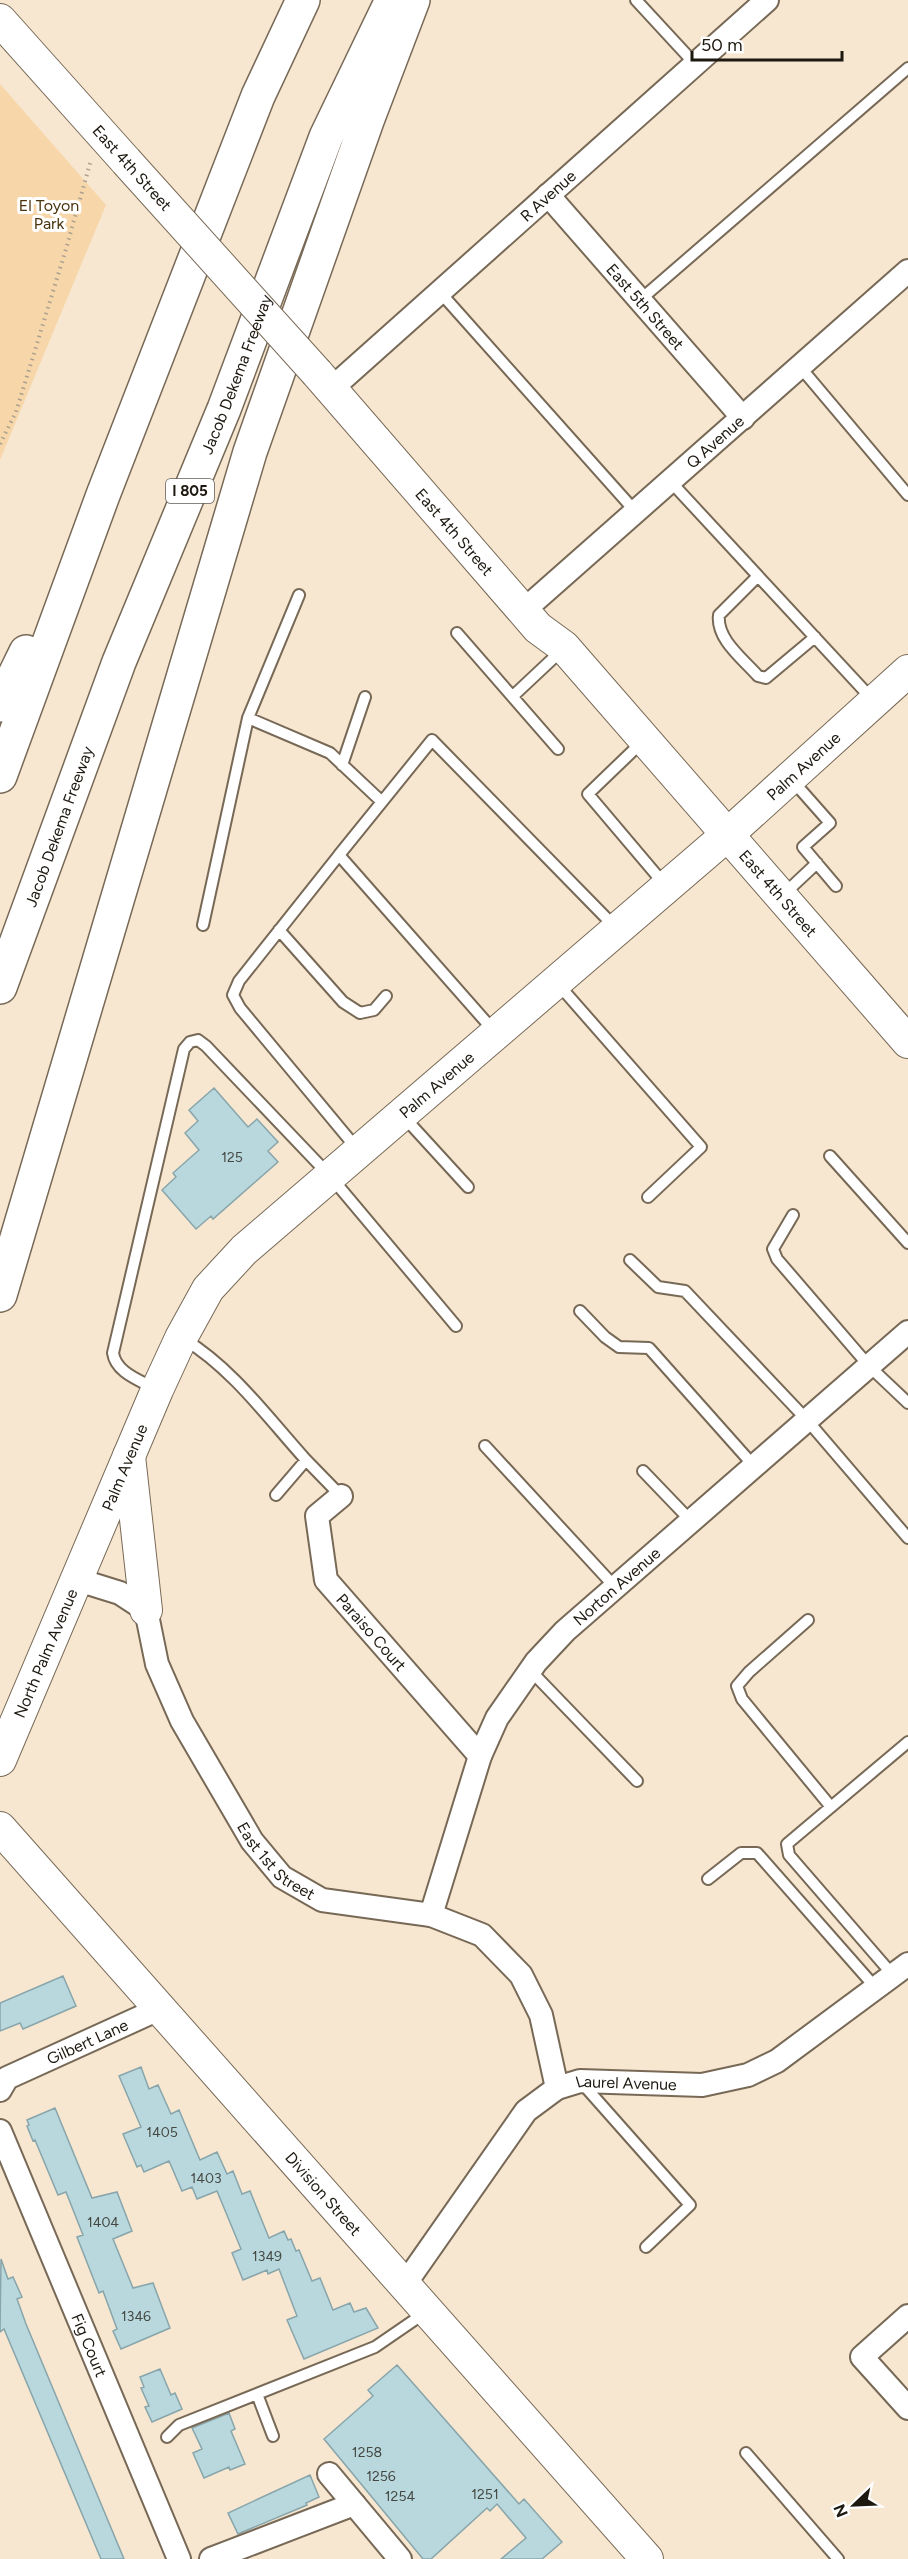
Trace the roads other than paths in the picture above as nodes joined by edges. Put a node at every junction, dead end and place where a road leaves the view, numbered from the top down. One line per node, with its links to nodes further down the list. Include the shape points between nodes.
1 (303, 0): 17 (highway, via 258,96)
2 (392, 0): 48 (highway, Jacob Dekema Freeway / I 805, via 326,137 224,409 119,662)
3 (412, 0): 61 (highway, via 250,452)
4 (636, 0): 7 (lane)
5 (767, 0): 7 (street, R Avenue)
6 (0, 20): 14 (street, East 4th Street, bridge)
7 (696, 65): 9 (street, R Avenue)
8 (908, 68): 12 (lane)
9 (548, 195): 11 (street, R Avenue); 12 (street, East 5th Street)
10 (908, 271): 13 (street, Q Avenue)
11 (439, 291): 14 (street, R Avenue); 19 (lane)
12 (640, 300): 15 (street, East 5th Street)
13 (801, 368): 15 (street, Q Avenue); 18 (lane)
14 (323, 381): 22 (street, East 4th Street)
15 (743, 418): 16 (street, Q Avenue)
16 (671, 482): 19 (street, Q Avenue); 20 (lane)
17 (104, 495): 30 (highway); 35 (highway)
18 (908, 495)
19 (635, 511): 22 (street, Q Avenue)
20 (758, 576): 24 (lane); 24 (lane, via 719,615 718,624 723,636 758,676 766,678)
21 (298, 595): 31 (lane)
22 (523, 611): 25 (street, East 4th Street)
23 (457, 633): 27 (lane)
24 (815, 637): 29 (lane)
25 (564, 647): 27 (lane); 32 (street, East 4th Street)
26 (908, 671): 29 (street, Palm Avenue)
27 (513, 696): 33 (lane)
28 (365, 697): 34 (lane)
29 (874, 701): 36 (street, Palm Avenue)
30 (0, 705)
31 (248, 718): 34 (lane, via 330,753); 44 (lane)
32 (645, 740): 38 (street, East 4th Street); 41 (lane, via 588,794)
33 (558, 749)
34 (342, 765): 37 (lane)
35 (0, 776)
36 (790, 777): 38 (street, Palm Avenue); 40 (lane, via 830,824 803,847)
37 (382, 802): 39 (lane); 45 (lane, via 432,740)
38 (727, 835): 41 (street, Palm Avenue); 43 (street, East 4th Street)
39 (339, 855): 46 (lane); 50 (lane)
40 (817, 864): 42 (lane); 43 (lane)
41 (666, 886): 45 (street, Palm Avenue)
42 (836, 886)
43 (781, 896): 51 (street, East 4th Street)
44 (202, 925)
45 (617, 929): 47 (street, Palm Avenue)
46 (279, 930): 49 (lane, via 343,1002 360,1013 374,1010); 53 (lane, via 239,981 233,995)
47 (556, 982): 50 (street, Palm Avenue); 57 (lane, via 701,1148)
48 (0, 987)
49 (386, 996)
50 (496, 1033): 52 (street, Palm Avenue)
51 (908, 1042)
52 (402, 1114): 53 (street, Palm Avenue); 56 (lane)
53 (359, 1151): 55 (street, Palm Avenue)
54 (830, 1155): 59 (lane)
55 (330, 1176): 63 (lane); 65 (street, Palm Avenue, via 244,1250 208,1289); 67 (lane, via 206,1046 198,1040 190,1042 184,1049 113,1353 121,1370)
56 (468, 1186)
57 (648, 1197)
58 (793, 1215): 66 (lane, via 772,1249 777,1259)
59 (908, 1243)
60 (630, 1260): 69 (lane, via 658,1287 685,1291)
61 (0, 1295)
62 (580, 1311): 73 (lane, via 619,1347 649,1348)
63 (456, 1326)
64 (908, 1332): 66 (street, Norton Avenue)
65 (181, 1338): 67 (street, Palm Avenue); 72 (lane, via 225,1370)
66 (869, 1366): 68 (lane); 69 (street, Norton Avenue)
67 (157, 1390): 71 (street, Palm Avenue)
68 (908, 1403)
69 (807, 1420): 73 (street, Norton Avenue); 78 (lane)
70 (485, 1446): 80 (lane)
71 (129, 1455): 79 (street, Palm Avenue); 81 (street)
72 (306, 1460): 75 (lane); 76 (lane)
73 (754, 1466): 77 (street, Norton Avenue)
74 (643, 1471): 77 (lane)
75 (276, 1495)
76 (341, 1496): 85 (street, Paraiso Court, via 317,1516 326,1580)
77 (691, 1521): 80 (street, Norton Avenue)
78 (908, 1538)
79 (75, 1579): 81 (street, via 120,1593); 86 (street, North Palm Avenue)
80 (615, 1587): 83 (street, Norton Avenue, via 565,1631)
81 (146, 1610): 91 (street, East 1st Street, via 157,1664 182,1721 252,1841 282,1877 322,1900)
82 (808, 1620): 88 (lane, via 737,1686 742,1699)
83 (530, 1670): 85 (street, Norton Avenue, via 497,1718); 87 (lane)
84 (908, 1742): 88 (lane)
85 (480, 1756): 91 (street, Norton Avenue)
86 (0, 1760)
87 (637, 1781)
88 (831, 1807): 92 (lane, via 788,1844 789,1856)
89 (0, 1828): 93 (street, Division Street)
90 (708, 1879): 92 (lane, via 741,1853 757,1853)
91 (431, 1915): 96 (street, East 1st Street, via 482,1935 521,1975 542,2015)
92 (892, 1975): 94 (street, Laurel Avenue, via 777,2061 748,2075 702,2085)
93 (161, 2008): 95 (street, Gilbert Lane); 99 (street, Division Street)
94 (580, 2081): 96 (street, Laurel Avenue); 98 (lane, via 690,2205)
95 (7, 2082)
96 (557, 2088): 99 (street, Laurel Avenue, via 526,2111)
97 (0, 2132): 109 (street, Fig Court)
98 (646, 2247)
99 (405, 2284): 100 (street, Division Street)
100 (428, 2310): 102 (lane, via 375,2347); 112 (street, Division Street)
101 (908, 2316): 103 (street, via 862,2356)
102 (257, 2394): 104 (lane); 105 (lane, via 179,2425)
103 (908, 2408)
104 (273, 2436)
105 (167, 2437)
106 (746, 2453): 113 (lane)
107 (329, 2474): 108 (street)
108 (354, 2504): 110 (street); 111 (street)
109 (179, 2559)
110 (212, 2559)
111 (400, 2559)
112 (647, 2559)
113 (838, 2559)

